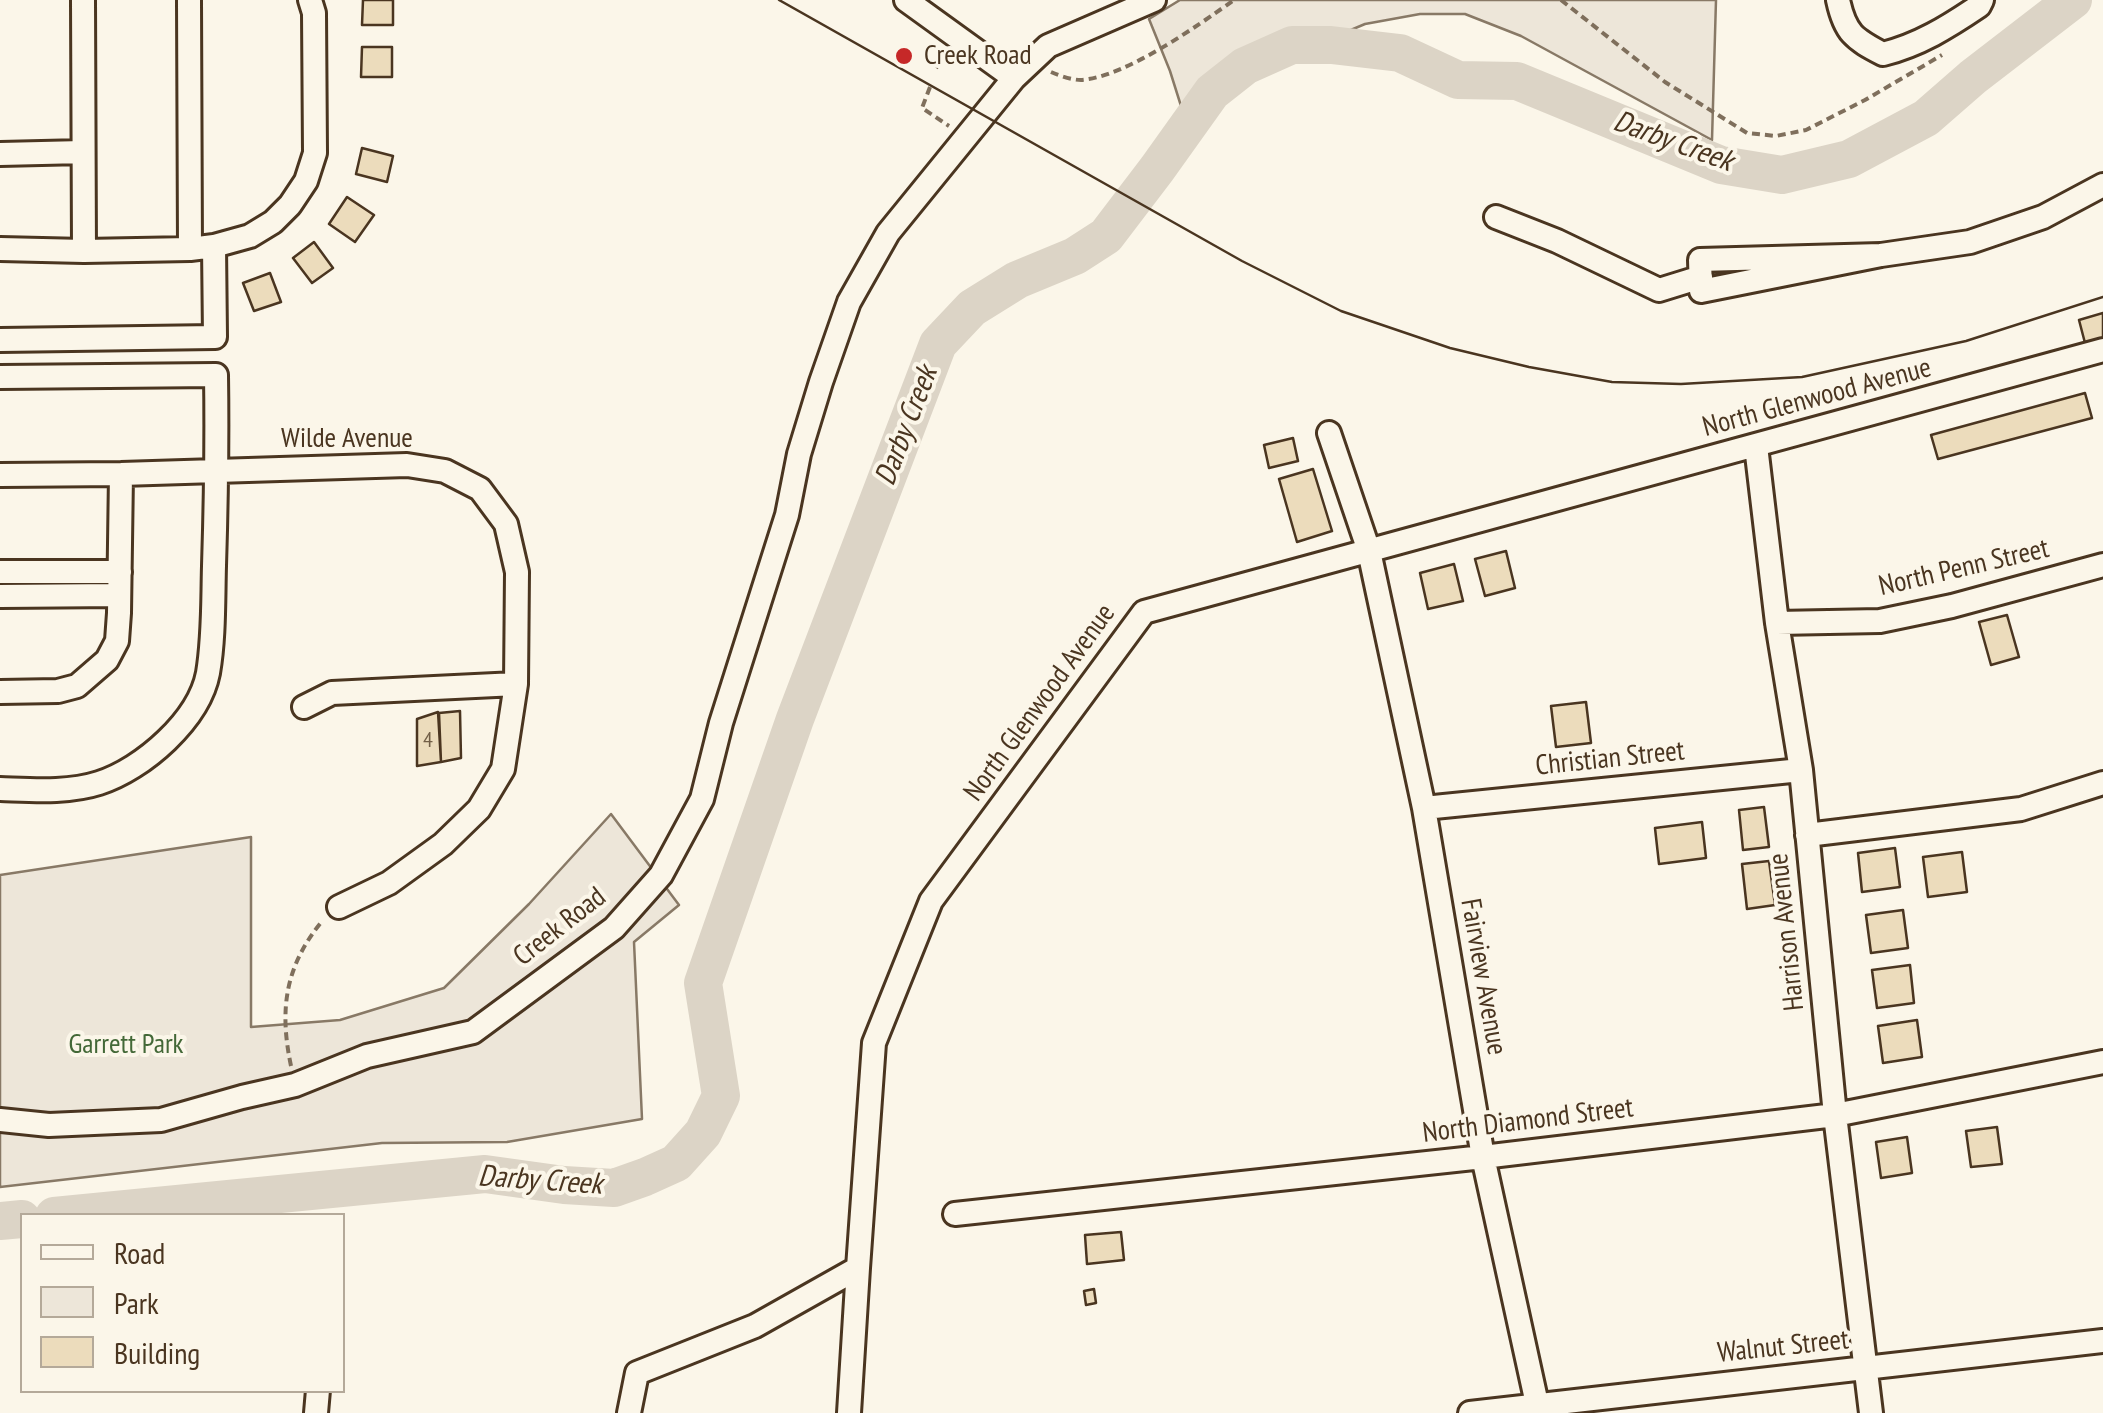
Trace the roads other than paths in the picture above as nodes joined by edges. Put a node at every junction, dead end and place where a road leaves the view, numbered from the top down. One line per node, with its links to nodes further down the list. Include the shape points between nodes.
1 (82, 0): 9 (street)
2 (188, 0): 14 (street)
3 (310, 0): 13 (street, via 315,152 306,180 273,222)
4 (906, 0): 8 (street)
5 (1154, 0): 8 (street, Creek Road, via 1048,46)
6 (1838, 0): 7 (street, via 1855,40 1882,54 1940,32)
7 (1982, 0)
8 (1014, 78): 42 (street, Creek Road, via 888,233 849,302 702,799 661,874 614,928 473,1032 367,1056 295,1085 161,1120)
9 (83, 152): 10 (street); 16 (street)
10 (0, 154)
11 (2103, 185): 12 (street, via 1970,242 1701,292 1700,278 1659,290)
12 (1496, 216)
13 (214, 246): 14 (street); 17 (street, via 215,337)
14 (190, 249): 16 (street)
15 (0, 250): 16 (street)
16 (84, 251)
17 (0, 340)
18 (2103, 350): 21 (street, North Glenwood Avenue)
19 (0, 377): 22 (street, via 216,375)
20 (1329, 433): 25 (street, Fairview Avenue)
21 (1756, 446): 25 (street, North Glenwood Avenue); 30 (street, Harrison Avenue)
22 (217, 471): 23 (street, Wilde Avenue); 31 (street, Wilde Avenue, via 408,465 445,471 480,489 506,524 517,572); 36 (street, via 208,676 186,718 153,752 100,783)
23 (122, 474): 24 (street, Wilde Avenue); 28 (street)
24 (0, 475)
25 (1368, 551): 37 (street, Fairview Avenue); 45 (street, North Glenwood Avenue, via 1144,612 931,901 874,1043)
26 (2103, 565): 30 (street, North Penn Street, via 1880,620)
27 (0, 572): 28 (street)
28 (120, 584): 29 (street); 32 (street, via 117,640 92,675 58,691)
29 (0, 596)
30 (1776, 622): 34 (street, Harrison Avenue)
31 (516, 684): 33 (street, via 332,694); 39 (street, Wilde Avenue, via 503,768 480,809 389,883)
32 (0, 692)
33 (304, 707)
34 (1801, 770): 37 (street, Christian Street); 38 (street, Harrison Avenue)
35 (2103, 782): 38 (street, via 2021,810)
36 (0, 790)
37 (1424, 808): 43 (street, Fairview Avenue)
38 (1807, 835): 41 (street, Harrison Avenue)
39 (339, 906)
40 (2103, 1062): 41 (street, North Diamond Street)
41 (1835, 1115): 43 (street, North Diamond Street); 47 (street, Harrison Avenue)
42 (0, 1120)
43 (1483, 1158): 44 (street, North Diamond Street); 48 (street, Fairview Avenue)
44 (955, 1214)
45 (858, 1268): 49 (street, via 755,1326 637,1373); 50 (street, North Glenwood Avenue)
46 (2103, 1341): 47 (street, Walnut Street)
47 (1866, 1368): 48 (street, Walnut Street); 52 (street, Harrison Avenue)
48 (1538, 1409): 51 (street, Walnut Street)
49 (629, 1413)
50 (849, 1413)
51 (1470, 1413)
52 (1871, 1413)

